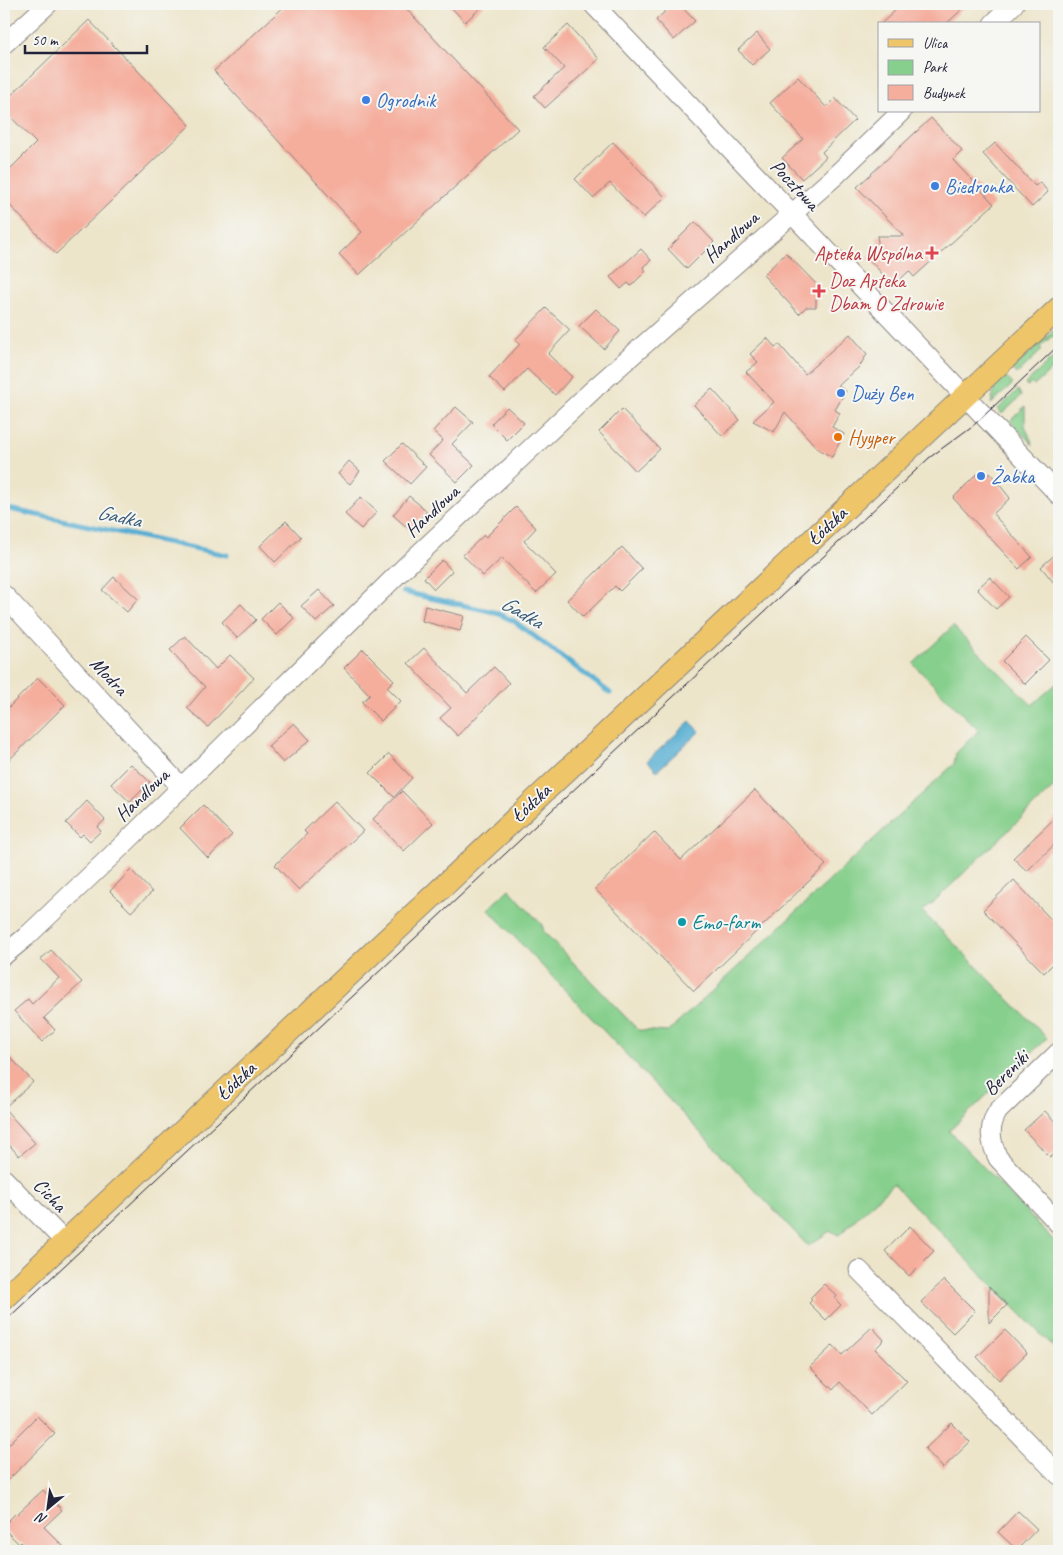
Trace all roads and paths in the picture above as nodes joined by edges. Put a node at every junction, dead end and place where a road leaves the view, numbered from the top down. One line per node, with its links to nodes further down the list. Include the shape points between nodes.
1 (48, 4): 5 (street)
2 (593, 4): 7 (street, Pocztowa)
3 (1014, 4): 4 (street)
4 (995, 22)
5 (4, 44)
6 (901, 112): 7 (street, Handlowa)
7 (792, 214): 9 (street, Pocztowa); 12 (street, Handlowa, via 595,388 411,562)
8 (1059, 308): 9 (main road, Łódzka)
9 (965, 396): 10 (street, Pocztowa); 17 (main road, Łódzka)
10 (1059, 495)
11 (4, 595): 12 (street, Modra)
12 (182, 788): 13 (street, Handlowa)
13 (4, 955)
14 (1059, 1052): 16 (street, Bereniki, via 998,1111 990,1130 998,1158)
15 (4, 1179): 17 (street, Cicha)
16 (1059, 1224)
17 (64, 1242): 19 (main road, Łódzka)
18 (859, 1270): 20 (street)
19 (4, 1299)
20 (1059, 1476)

